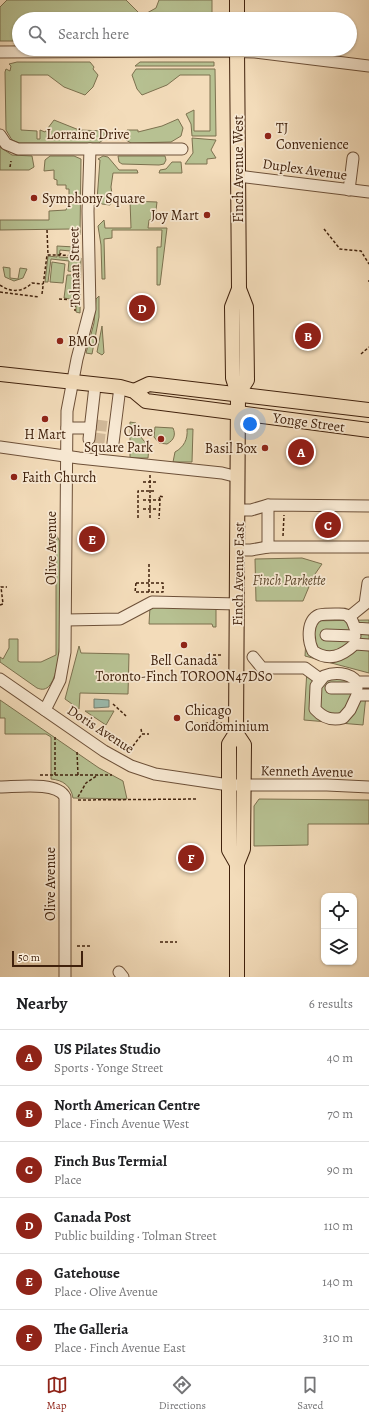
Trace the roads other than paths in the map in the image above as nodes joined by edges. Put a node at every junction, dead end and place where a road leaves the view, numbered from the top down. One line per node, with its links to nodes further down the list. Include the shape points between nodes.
1 (237, 0): 2 (main road)
2 (237, 12)
3 (0, 52): 4 (street)
4 (12, 52)
5 (237, 56): 12 (main road, Finch Avenue West)
6 (286, 56): 7 (street)
7 (369, 66)
8 (0, 135): 9 (street, Lorraine Drive, via 6,144 18,149)
9 (90, 149): 10 (street, Lorraine Drive); 16 (street, Tolman Street, via 90,309)
10 (182, 149)
11 (353, 158): 13 (street)
12 (238, 176): 13 (street, Duplex Avenue); 19 (main road, Finch Avenue West, via 239,289 232,307 233,378)
13 (349, 190): 14 (street, Duplex Avenue)
14 (369, 192)
15 (0, 374): 16 (main road, Yonge Street)
16 (72, 382): 17 (main road, Yonge Street); 22 (street, Olive Avenue)
17 (95, 386): 18 (main road, Yonge Street); 22 (street, via 92,429)
18 (127, 389): 19 (main road, Yonge Street, via 149,384); 21 (main road, Yonge Street, via 146,401); 24 (street)
19 (238, 394): 20 (main road, Yonge Street); 21 (main road, Finch Avenue West)
20 (369, 410)
21 (237, 414): 23 (main road, Yonge Street); 27 (main road, Finch Avenue East)
22 (66, 428): 26 (street, Olive Avenue)
23 (369, 430)
24 (113, 431)
25 (0, 447): 26 (street)
26 (66, 456): 27 (street, via 222,473); 37 (street, Olive Avenue)
27 (238, 477): 30 (main road, Finch Avenue East)
28 (268, 505): 29 (street); 30 (street, via 251,510); 31 (street)
29 (369, 506)
30 (238, 510): 33 (main road, Finch Avenue East)
31 (268, 547): 32 (street); 33 (street)
32 (369, 548)
33 (238, 550): 35 (main road, Finch Avenue East)
34 (368, 583): 36 (street, via 365,604)
35 (238, 604): 37 (street, via 152,602 120,619); 50 (main road, Finch Avenue East)
36 (349, 617): 40 (street); 40 (street, via 341,614 318,616 310,628 310,645 313,652 320,656 335,657 344,654)
37 (66, 620): 49 (street, Olive Avenue, via 63,670)
38 (369, 629): 40 (street)
39 (326, 635): 40 (street)
40 (355, 636): 41 (street)
41 (369, 645)
42 (252, 657): 44 (street, via 262,668 305,668)
43 (0, 679): 49 (street, Doris Avenue)
44 (320, 679): 47 (street, via 329,674 344,674 354,678); 47 (street, via 316,686 315,709 328,719 347,715)
45 (369, 682): 47 (street)
46 (331, 688): 47 (street)
47 (357, 688): 48 (street)
48 (369, 695)
49 (45, 710): 51 (street, Doris Avenue, via 130,766 170,778)
50 (236, 733): 51 (main road, Finch Avenue East, via 229,744); 52 (main road, Finch Avenue East, via 244,745)
51 (229, 785): 52 (street, Doris Avenue); 55 (main road, Finch Avenue East, via 230,850)
52 (244, 785): 54 (street, Kenneth Avenue); 55 (main road, Finch Avenue East, via 243,849)
53 (0, 787): 56 (street, Olive Avenue, via 48,787 62,792 66,800)
54 (369, 787)
55 (237, 864): 57 (main road, Finch Avenue East)
56 (65, 977)
57 (237, 977)

